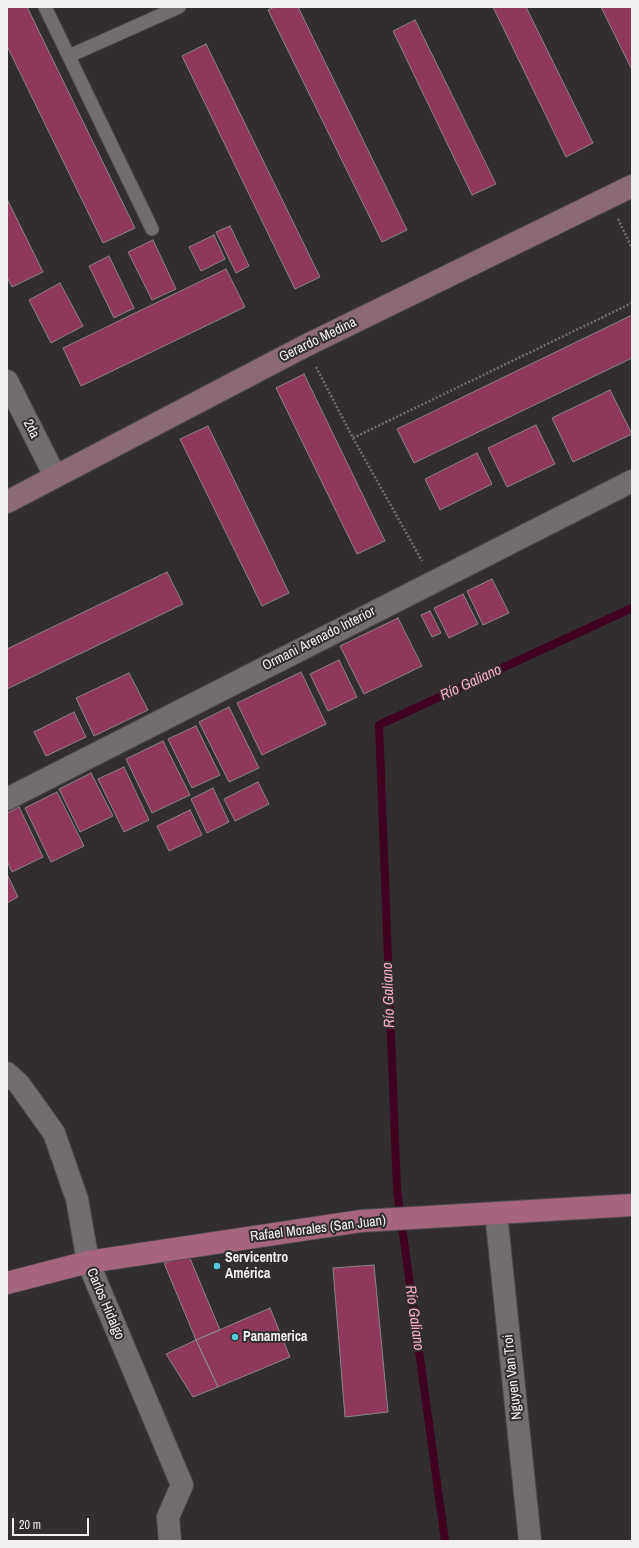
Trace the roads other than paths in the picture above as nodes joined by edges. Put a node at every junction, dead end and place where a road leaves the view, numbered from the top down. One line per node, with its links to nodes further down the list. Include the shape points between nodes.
1 (45, 7): 3 (lane)
2 (179, 7): 3 (lane)
3 (69, 56): 5 (lane)
4 (632, 186): 7 (street, Gerardo Medina, via 305,346)
5 (152, 229)
6 (7, 381): 7 (street, 2da)
7 (55, 476): 9 (street, Gerardo Medina)
8 (632, 481): 10 (street, Ormani Arenado Interior)
9 (7, 502)
10 (7, 799)
11 (7, 1073): 14 (street, Carlos Hidalgo, via 19,1084 54,1133 77,1199)
12 (632, 1204): 13 (main road, Rafael Morales (San Juan))
13 (496, 1213): 14 (main road, Rafael Morales (San Juan), via 361,1221); 17 (street, Nguyen Van Troi)
14 (88, 1262): 15 (main road, Rafael Morales (San Juan)); 16 (street, Carlos Hidalgo, via 182,1485 168,1517)
15 (7, 1283)
16 (170, 1541)
17 (530, 1541)

